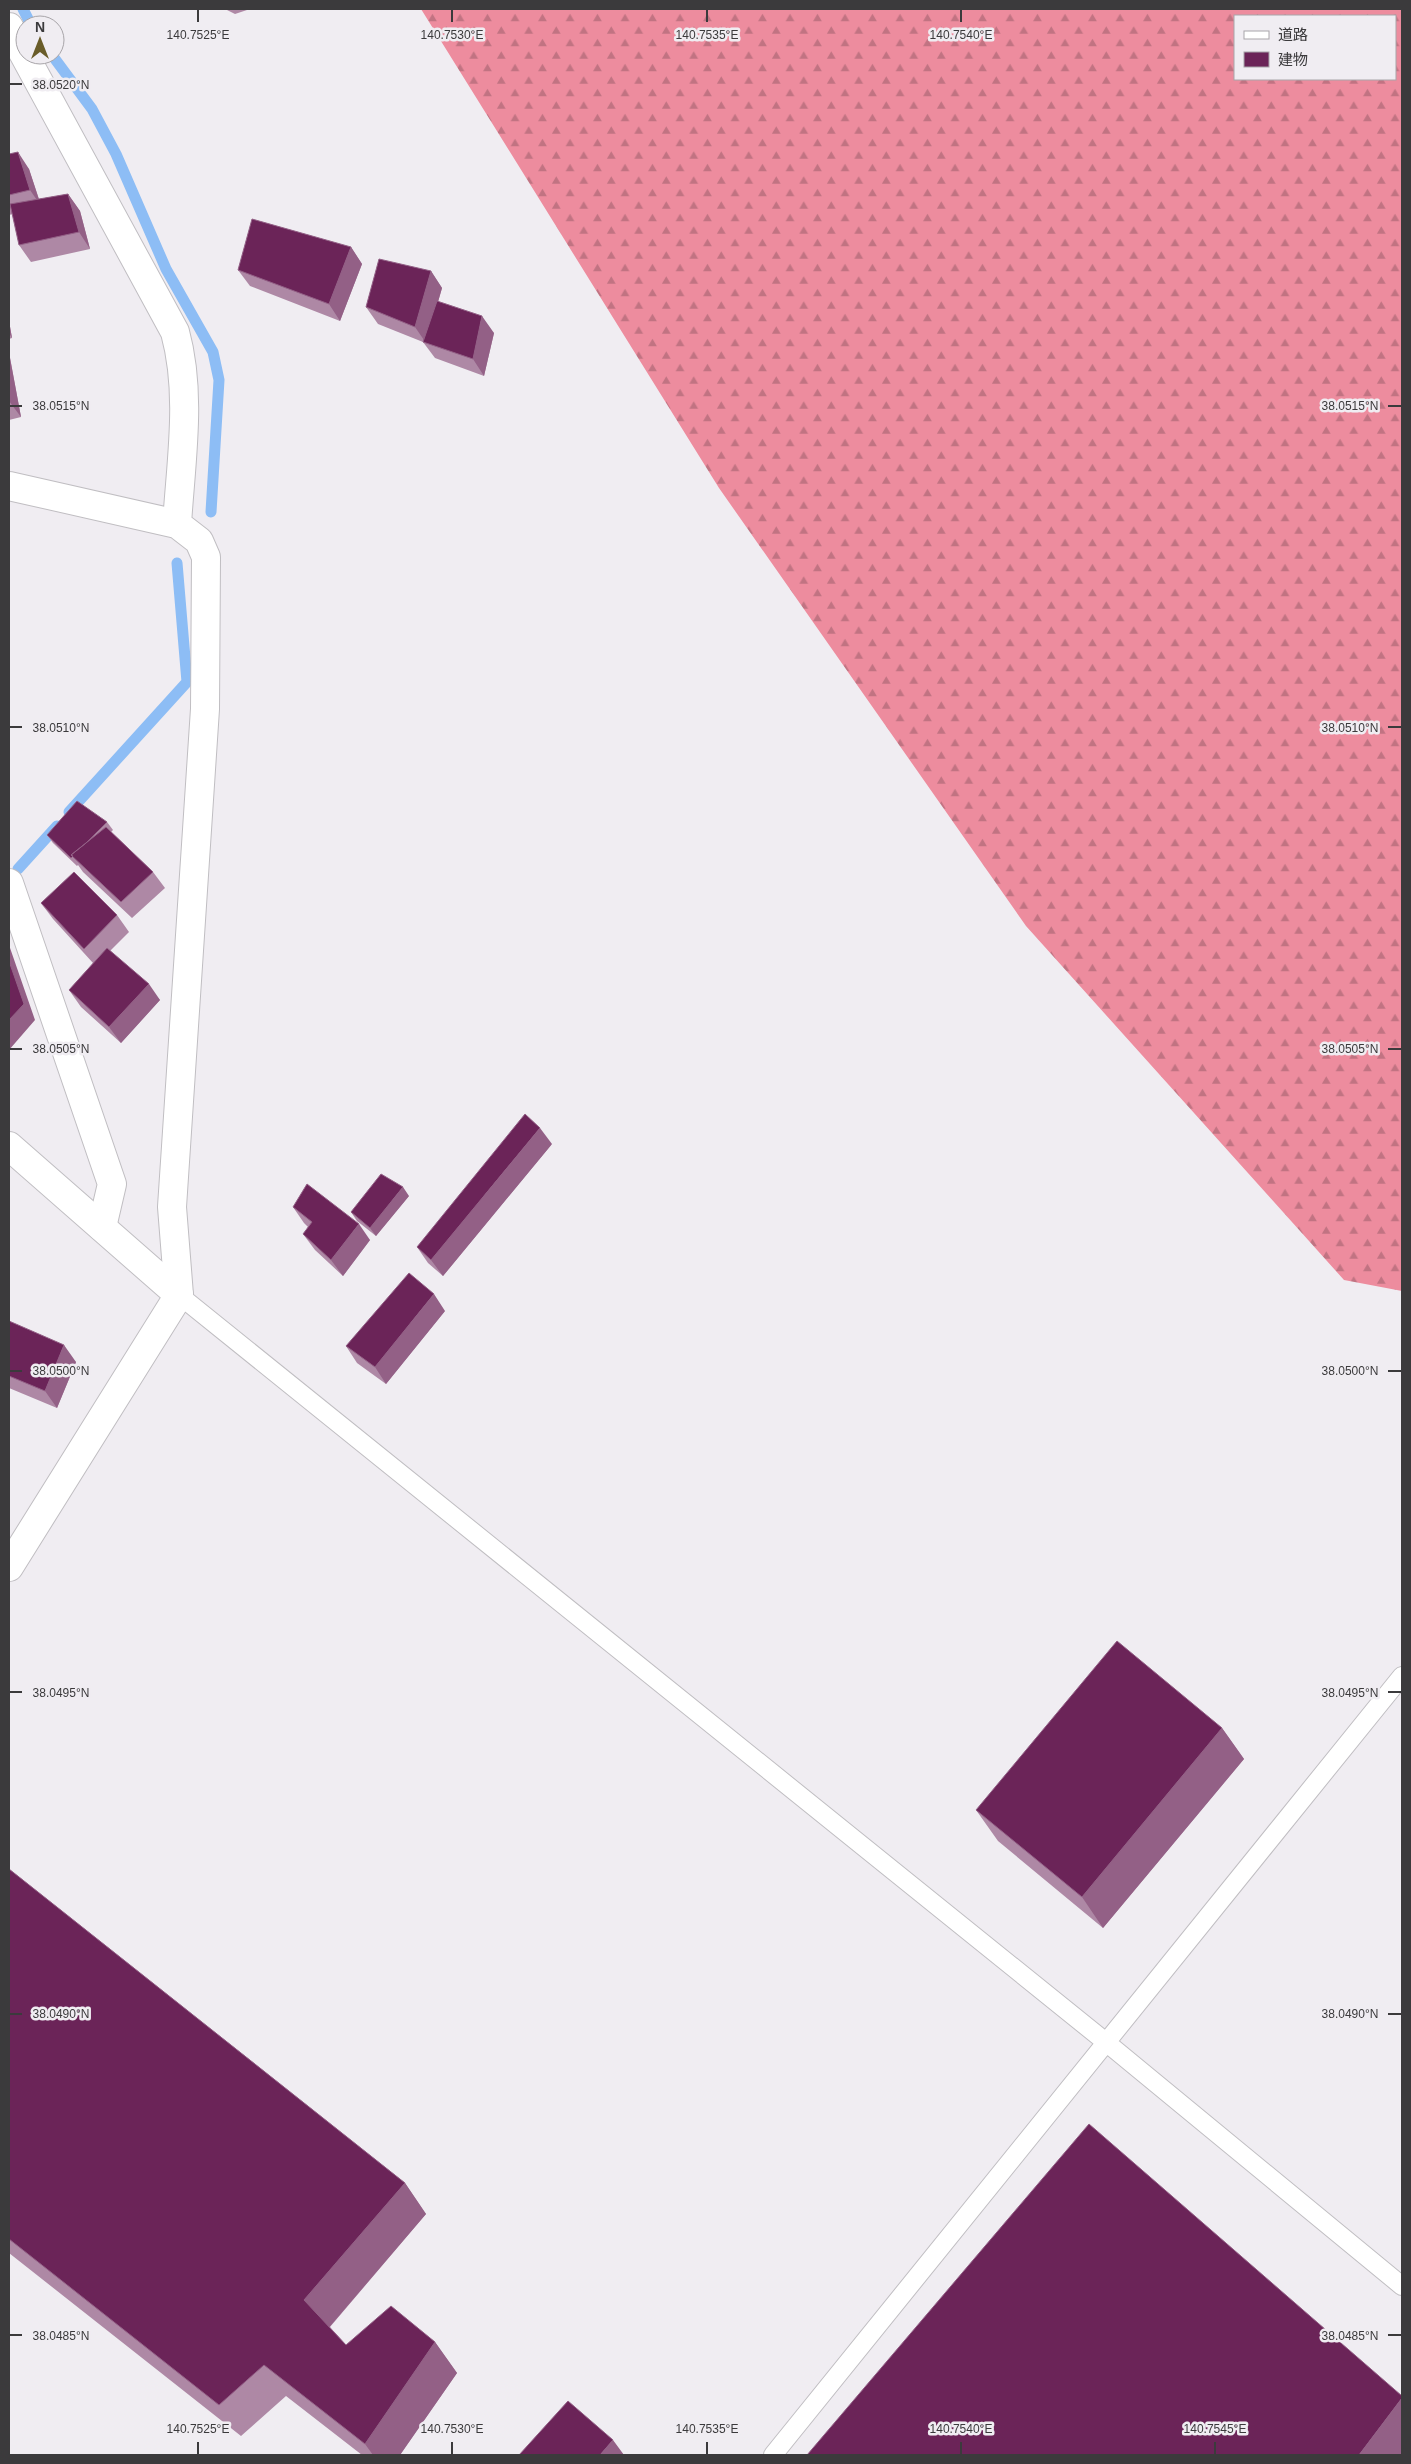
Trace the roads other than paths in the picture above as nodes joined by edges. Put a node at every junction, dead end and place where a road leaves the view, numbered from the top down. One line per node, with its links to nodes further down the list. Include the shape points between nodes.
1 (9, 27): 3 (street, via 175,332 182,360 185,405)
2 (9, 486): 3 (street)
3 (177, 524): 7 (street, via 199,541 206,557 205,710 172,1207)
4 (9, 883): 6 (street, via 112,1184)
5 (9, 1146): 6 (street)
6 (102, 1227): 7 (street)
7 (179, 1295): 8 (street); 10 (lane)
8 (9, 1567)
9 (1402, 1676): 10 (lane)
10 (1107, 2044): 11 (lane); 12 (lane)
11 (1402, 2286)
12 (773, 2455)

